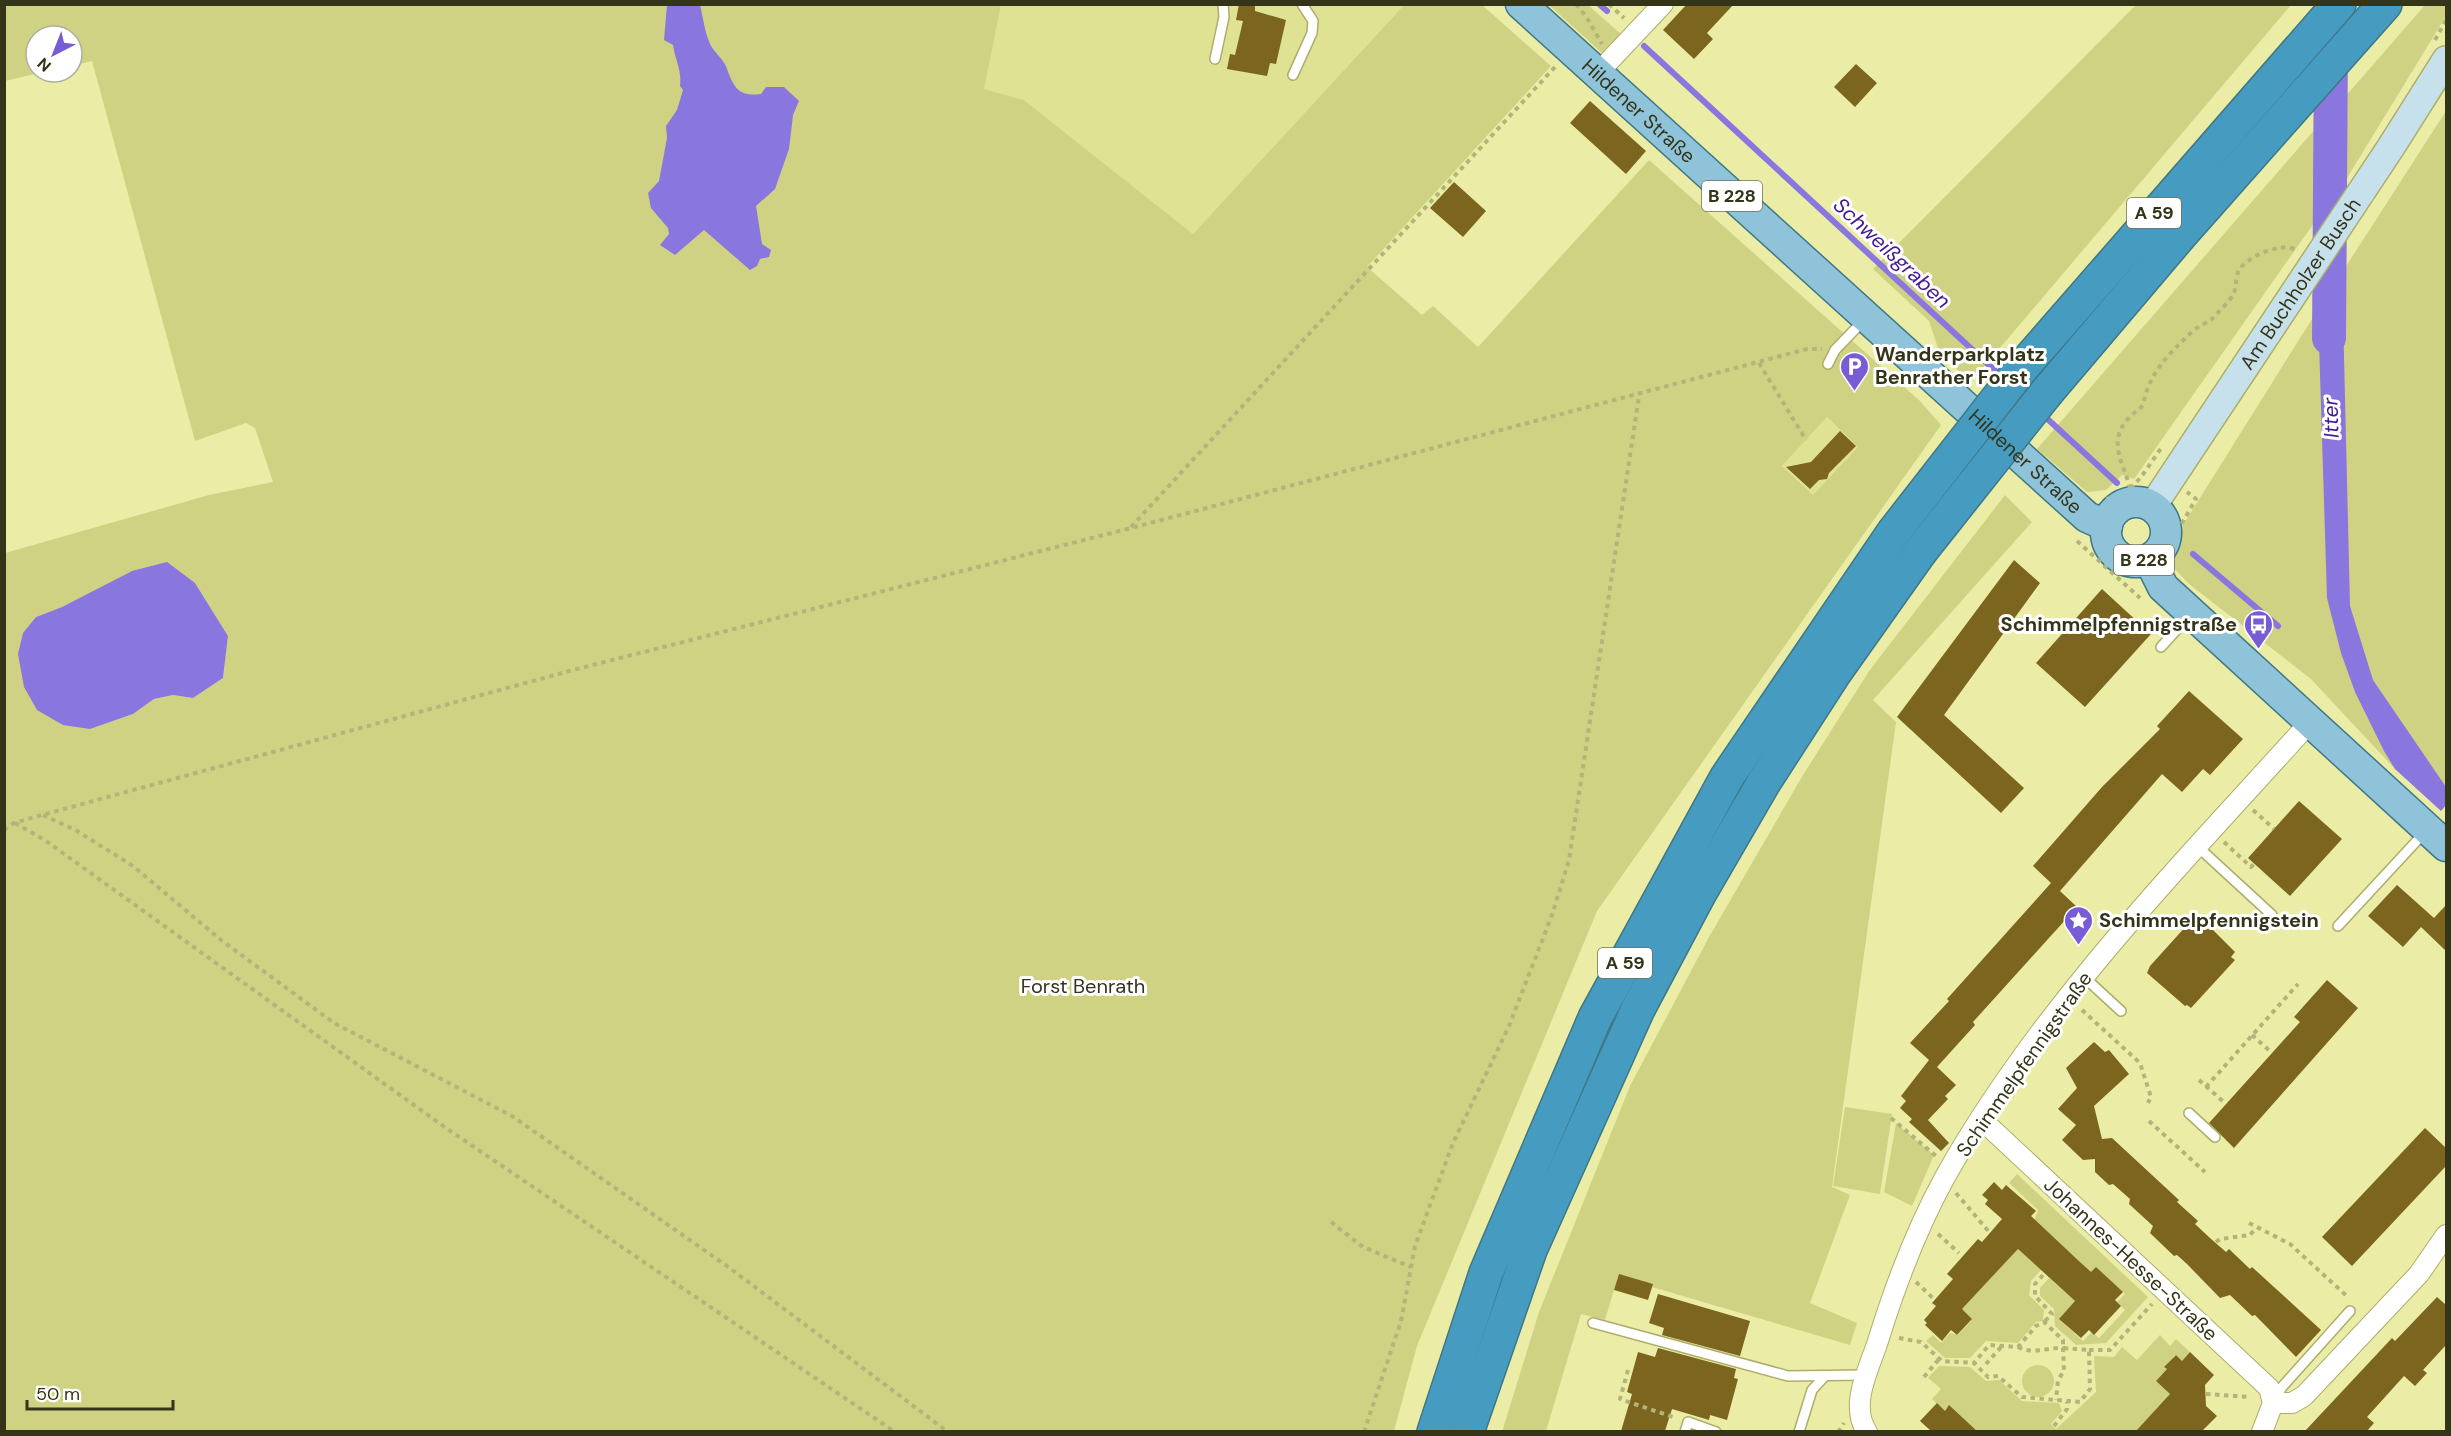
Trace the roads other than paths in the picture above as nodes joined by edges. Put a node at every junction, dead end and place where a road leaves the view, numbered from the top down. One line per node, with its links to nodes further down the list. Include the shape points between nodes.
1 (1223, 4): 7 (lane)
2 (1302, 4): 10 (lane, via 1313,21 1312,33)
3 (1521, 4): 9 (main road, Hildener Straße / B 228)
4 (1663, 4): 9 (street)
5 (2338, 4): 35 (highway, A 59, bridge, via 2020,370 1893,533 1727,777 1595,1018 1486,1273)
6 (2385, 4): 36 (highway, A 59, bridge, via 2047,392 1920,552 1764,782 1638,1009 1530,1250)
7 (1215, 59)
8 (2446, 60): 13 (main road, Am Buchholzer Busch, via 2391,147 2301,268)
9 (1604, 67): 11 (main road, Hildener Straße / B 228)
10 (1293, 75)
11 (1867, 317): 12 (lane, via 1835,350); 14 (main road, Hildener Straße / B 228, via 2087,517)
12 (1828, 364)
13 (2141, 498): 14 (main road, Hildener Straße / B 228, via 2121,506); 15 (main road, B 228, via 2164,520 2165,538)
14 (2107, 526): 15 (main road, B 228, via 2109,544 2121,558 2140,562)
15 (2158, 556): 16 (main road, B 228, via 2163,587)
16 (2192, 613): 17 (lane); 18 (main road, B 228)
17 (2160, 647)
18 (2310, 721): 19 (main road, B 228); 20 (street, Schimmelpfennigstraße)
19 (2437, 837): 22 (lane)
20 (2198, 848): 21 (lane); 23 (street, Schimmelpfennigstraße)
21 (2272, 915)
22 (2338, 926)
23 (2084, 977): 24 (lane); 26 (street, Schimmelpfennigstraße)
24 (2121, 1011)
25 (2189, 1113): 27 (lane)
26 (1981, 1119): 31 (street, Schimmelpfennigstraße, via 1924,1221); 33 (street, Johannes-Hesse-Straße, via 2269,1388)
27 (2215, 1137)
28 (2446, 1235): 33 (street, via 2419,1274 2304,1396 2292,1403)
29 (2350, 1311): 33 (lane)
30 (1593, 1323): 32 (lane, via 1788,1376)
31 (1868, 1375): 32 (lane); 39 (street, Schimmelpfennigstraße, via 1859,1403 1860,1419)
32 (1824, 1377): 38 (lane, via 1812,1390)
33 (2273, 1401): 40 (street)
34 (1687, 1427): 37 (lane)
35 (1434, 1431)
36 (1467, 1431)
37 (1716, 1431)
38 (1799, 1431)
39 (1867, 1431)
40 (2262, 1431)

